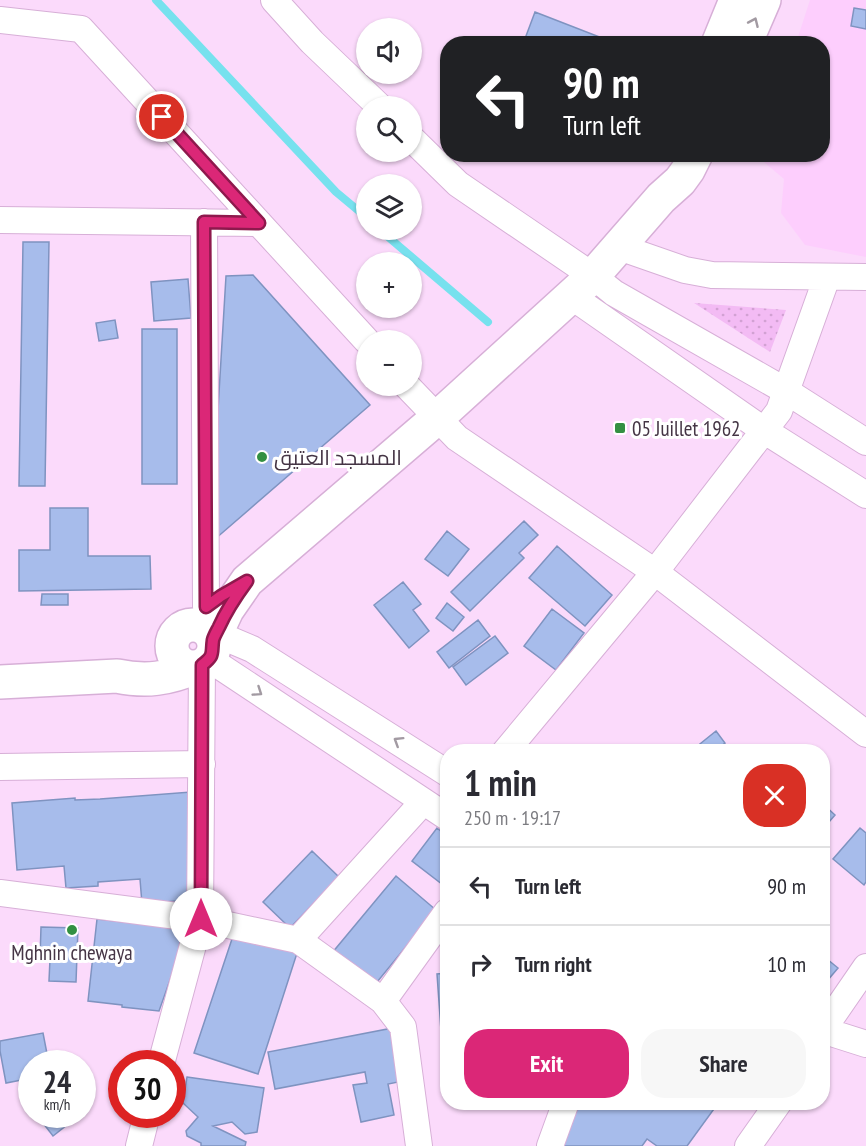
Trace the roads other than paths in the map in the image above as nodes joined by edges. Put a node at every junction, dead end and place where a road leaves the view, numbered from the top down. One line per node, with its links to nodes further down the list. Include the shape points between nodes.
1 (274, 0): 7 (street)
2 (736, 0): 5 (main road)
3 (764, 0): 6 (main road, one-way to 3)
4 (0, 20): 14 (street, via 81,29)
5 (721, 36)
6 (748, 36)
7 (368, 96)
8 (422, 149): 18 (street, via 458,184)
9 (668, 162): 11 (main road)
10 (691, 162): 11 (main road, via 680,181)
11 (661, 198): 15 (main road)
12 (0, 220): 13 (street)
13 (204, 222): 14 (street); 27 (street)
14 (259, 223): 19 (street)
15 (618, 247): 17 (street, via 712,275); 18 (main road)
16 (866, 277): 17 (street)
17 (827, 278): 20 (street)
18 (582, 286): 20 (street, via 614,293); 22 (main road); 23 (street)
19 (357, 330)
20 (786, 391): 23 (street, via 779,411); 24 (street)
21 (416, 396): 22 (street)
22 (437, 418): 26 (street, via 457,438); 27 (main road, via 247,581)
23 (765, 431): 25 (street); 26 (street)
24 (866, 442)
25 (866, 495)
26 (655, 572): 29 (street); 30 (street)
27 (204, 637): 28 (main road, via 181,673 149,680 117,675); 31 (street); 33 (street, one-way to 27, via 252,648); 34 (street, one-way to 34)
28 (9, 684)
29 (866, 734)
30 (512, 744)
31 (202, 764): 32 (street); 37 (street)
32 (0, 767)
33 (440, 768)
34 (423, 802): 35 (street); 39 (street)
35 (440, 813)
36 (0, 893): 37 (street)
37 (201, 919): 39 (street); 45 (street)
38 (440, 922): 41 (street)
39 (298, 940): 41 (street)
40 (866, 967): 42 (street)
41 (383, 1000): 50 (street, via 403,1027)
42 (830, 1019)
43 (830, 1033): 44 (street)
44 (866, 1044)
45 (165, 1050)
46 (563, 1110): 51 (street)
47 (773, 1110): 52 (street)
48 (144, 1128): 49 (street)
49 (139, 1146)
50 (419, 1146)
51 (550, 1146)
52 (748, 1146)

